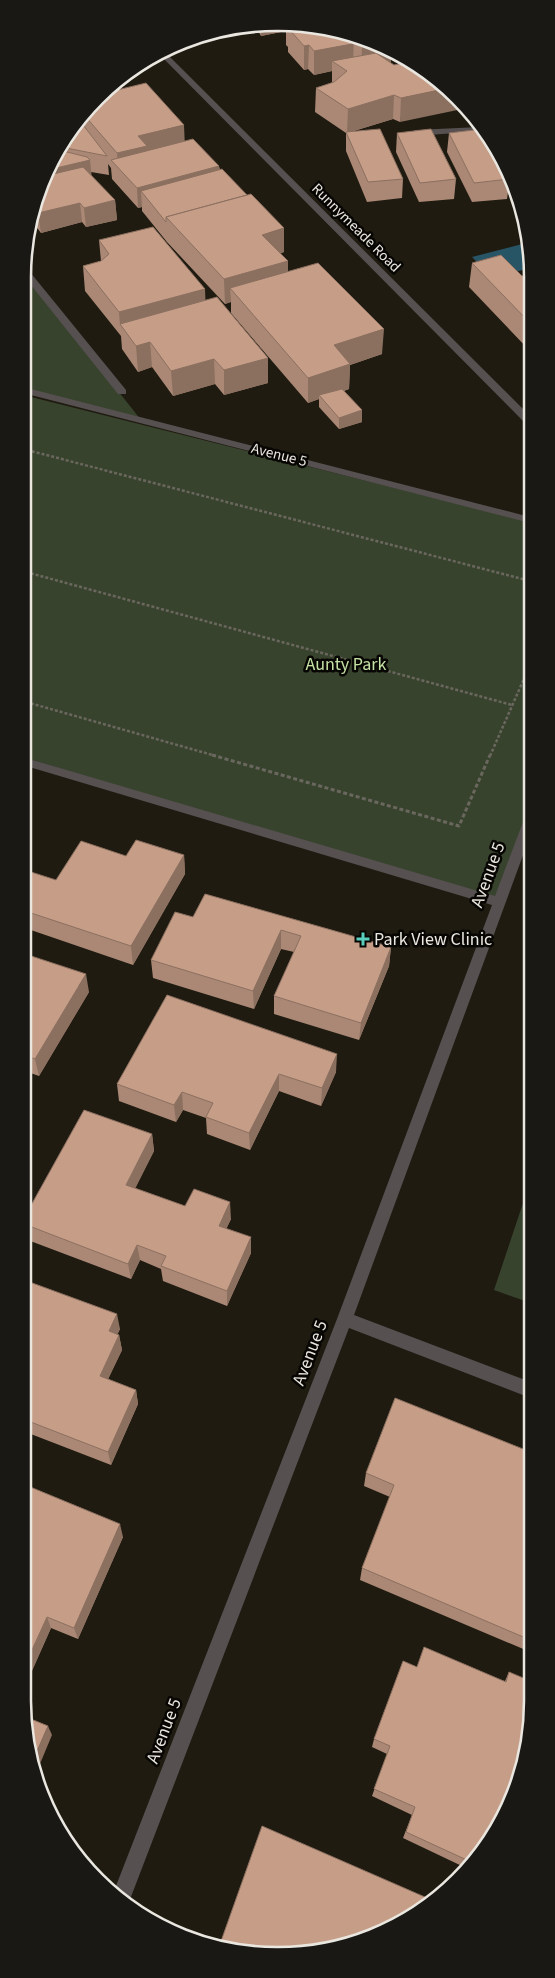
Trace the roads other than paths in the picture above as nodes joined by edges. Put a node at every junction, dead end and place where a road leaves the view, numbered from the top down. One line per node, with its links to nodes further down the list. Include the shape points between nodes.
1 (167, 58): 7 (street, Runnymeade Road)
2 (474, 129): 3 (street)
3 (407, 133)
4 (31, 279): 6 (street)
5 (31, 392): 8 (street, Avenue 5)
6 (122, 392)
7 (524, 416)
8 (524, 518)
9 (31, 763): 11 (street)
10 (524, 836): 11 (street, Avenue 5)
11 (500, 902): 12 (street, Avenue 5)
12 (345, 1319): 13 (street); 14 (street, Avenue 5)
13 (524, 1387)
14 (123, 1892)

